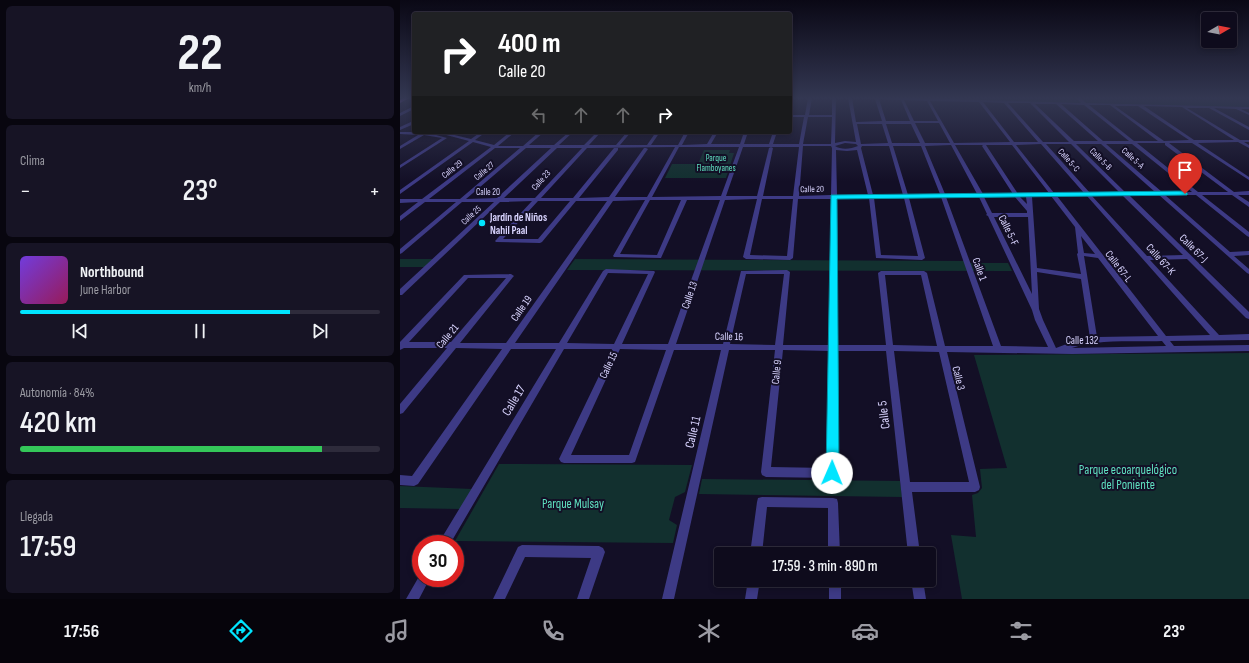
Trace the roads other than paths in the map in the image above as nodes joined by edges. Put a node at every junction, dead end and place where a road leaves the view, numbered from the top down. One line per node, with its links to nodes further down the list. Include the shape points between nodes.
1 (804, 126): 49 (street)
2 (832, 126): 50 (street)
3 (856, 126): 51 (street)
4 (885, 126): 44 (street)
5 (914, 126): 45 (street, Calle 1)
6 (942, 126): 46 (street, Calle 5-F)
7 (999, 126): 40 (street, Calle 67-L)
8 (1027, 126): 41 (street, Calle 5-C)
9 (1056, 126): 42 (street, Calle 5-B)
10 (1083, 126): 43 (street, Calle 5-A)
11 (1113, 126): 36 (street)
12 (1142, 126): 37 (street)
13 (1169, 126): 38 (street)
14 (1217, 126): 39 (street)
15 (412, 130): 16 (street)
16 (400, 131): 17 (street)
17 (412, 132)
18 (423, 134): 34 (street)
19 (429, 134): 32 (street)
20 (444, 134): 35 (street)
21 (481, 134): 35 (street)
22 (510, 134): 58 (street, Calle 29)
23 (540, 134): 59 (street, Calle 27)
24 (569, 134): 60 (street, Calle 25)
25 (597, 134): 61 (street, Calle 23)
26 (627, 134): 53 (street)
27 (657, 134): 54 (street, Calle 19)
28 (686, 134): 55 (street)
29 (715, 134): 47 (street)
30 (745, 134): 56 (street, Calle 13)
31 (774, 134): 48 (street)
32 (445, 138): 35 (street); 62 (street)
33 (400, 141): 34 (street)
34 (411, 141): 57 (street)
35 (470, 142): 58 (street); 64 (street)
36 (1135, 143): 37 (street); 43 (street); 65 (street)
37 (1165, 143): 38 (street); 66 (street)
38 (1195, 143): 39 (street); 63 (street)
39 (1246, 143)
40 (1013, 144): 41 (street); 46 (street); 52 (street); 74 (street, Calle 67-L)
41 (1044, 144): 42 (street); 68 (street, Calle 5-C)
42 (1075, 144): 43 (street); 69 (street, Calle 5-B)
43 (1104, 144): 70 (street, Calle 5-A)
44 (892, 145): 45 (street); 51 (street); 76 (street)
45 (923, 145): 46 (street); 77 (street, Calle 1)
46 (952, 145): 52 (street); 71 (street, Calle 5-F)
47 (708, 146): 55 (street); 56 (street)
48 (771, 146): 49 (street); 56 (street); 78 (street)
49 (801, 146): 50 (street); 79 (street)
50 (833, 146): 51 (street, via 847,150); 51 (street, via 845,142); 80 (street)
51 (859, 146): 75 (street)
52 (984, 146): 72 (street)
53 (617, 147): 54 (street); 61 (street); 84 (street)
54 (647, 147): 55 (street); 85 (street, Calle 19)
55 (678, 147): 56 (street); 81 (street)
56 (741, 147): 83 (street, Calle 13)
57 (400, 148)
58 (493, 148): 59 (street); 90 (street, Calle 29)
59 (523, 148): 60 (street); 86 (street, Calle 27)
60 (554, 148): 61 (street); 87 (street, Calle 25)
61 (584, 148): 88 (street, Calle 23)
62 (400, 167)
63 (1249, 179)
64 (400, 192)
65 (1197, 193): 66 (street, Calle 20); 70 (street, Calle 20); 96 (street)
66 (1233, 193): 67 (street, Calle 20); 91 (street)
67 (1249, 193)
68 (1089, 194): 69 (street, Calle 20); 74 (street, Calle 20); 103 (street, Calle 67-K)
69 (1125, 194): 70 (street, Calle 20); 102 (street, Calle 67-J)
70 (1160, 194): 100 (street, Calle 5-A)
71 (980, 195): 72 (street, Calle 20); 77 (street, Calle 20); 93 (street, Calle 5-F)
72 (1016, 195): 73 (street, Calle 20); 92 (street)
73 (1029, 195): 74 (street, Calle 20); 92 (street)
74 (1051, 195): 95 (street, Calle 67-L)
75 (871, 196): 76 (street, Calle 20); 76 (street, via 878,257 922,258); 80 (street, Calle 20)
76 (906, 196): 77 (street, Calle 20)
77 (944, 196): 129 (street, Calle 1)
78 (759, 197): 79 (street, Calle 20); 79 (street, via 746,257 790,258); 83 (street, Calle 20)
79 (796, 197): 80 (street, Calle 20)
80 (834, 197): 125 (street)
81 (649, 198): 82 (street, Calle 20); 82 (street, via 616,256 659,257); 85 (street, Calle 20)
82 (685, 198): 83 (street, Calle 20)
83 (723, 198): 122 (street, Calle 13)
84 (574, 199): 85 (street, Calle 20); 88 (street, Calle 20); 88 (street, Calle 23, via 540,241 498,241)
85 (611, 199): 119 (street, Calle 19)
86 (462, 200): 87 (street, Calle 20); 90 (street, Calle 20); 97 (street, Calle 27)
87 (500, 200): 88 (street, Calle 20); 110 (street, Calle 25)
88 (536, 200)
89 (400, 201): 90 (street, Calle 20)
90 (424, 201): 94 (street, Calle 29)
91 (1249, 205)
92 (1029, 213): 93 (street); 104 (street)
93 (990, 215): 111 (street, Calle 5-F)
94 (400, 220)
95 (1077, 228): 99 (street); 101 (street, Calle 67-L)
96 (1249, 235)
97 (400, 252)
98 (1249, 253): 100 (street)
99 (1080, 254): 101 (street); 109 (street)
100 (1228, 254): 107 (street, Calle 5-A)
101 (1098, 256): 115 (street, Calle 67-L)
102 (1188, 257): 103 (street); 112 (street, Calle 67-J)
103 (1146, 258): 114 (street, Calle 67-K)
104 (1034, 270): 109 (street); 111 (street)
105 (652, 272): 120 (street, Calle 17, via 606,272); 121 (street, Calle 15)
106 (743, 272): 123 (street, Calle 11); 124 (street, Calle 9, via 787,272)
107 (1249, 272)
108 (881, 273): 126 (street, Calle 3, via 924,273); 128 (street, Calle 5)
109 (1084, 278): 116 (street)
110 (400, 294)
111 (1036, 310): 131 (street, Calle 5-F)
112 (1249, 316)
113 (1249, 337): 114 (street, Calle 132)
114 (1217, 338): 115 (street, Calle 132)
115 (1164, 339): 116 (street, Calle 132); 130 (street, Calle 67-L)
116 (1094, 340): 131 (street, Calle 132)
117 (401, 345): 118 (street, Calle 16); 118 (street, Calle 21, via 466,276 511,276)
118 (454, 345): 119 (street, Calle 16); 132 (street, Calle 21)
119 (508, 346): 120 (street, Calle 16); 134 (street, Calle 19, via 414,481)
120 (561, 346): 121 (street, Calle 16); 136 (street, Calle 17)
121 (617, 346): 122 (street, Calle 16); 133 (street, Calle 15, via 564,458)
122 (671, 347): 123 (street, Calle 16); 133 (street, Calle 13)
123 (725, 347): 124 (street, Calle 16); 147 (street, Calle 11)
124 (778, 348): 125 (street, Calle 16); 125 (street, Calle 9, via 766,472 832,473)
125 (834, 348): 128 (street, Calle 16)
126 (941, 348): 128 (street, Calle 16); 129 (street, Calle 16); 135 (street, Calle 3, via 975,487)
127 (1249, 348): 130 (street, Calle 132)
128 (889, 349): 135 (street, Calle 5)
129 (998, 349): 131 (street, Calle 16)
130 (1172, 349): 131 (street, Calle 132)
131 (1056, 350)
132 (400, 410)
133 (632, 459)
134 (400, 480)
135 (906, 487): 139 (street, Calle 5)
136 (449, 535)
137 (757, 547): 138 (street, via 762,502 833,504)
138 (834, 547)
139 (913, 547)
140 (419, 587): 144 (street)
141 (753, 587): 148 (street)
142 (834, 587): 149 (street)
143 (918, 587): 150 (street)
144 (412, 599)
145 (499, 599): 146 (street, via 522,551 599,552)
146 (583, 599)
147 (668, 599)
148 (752, 599)
149 (835, 599)
150 (920, 599)

